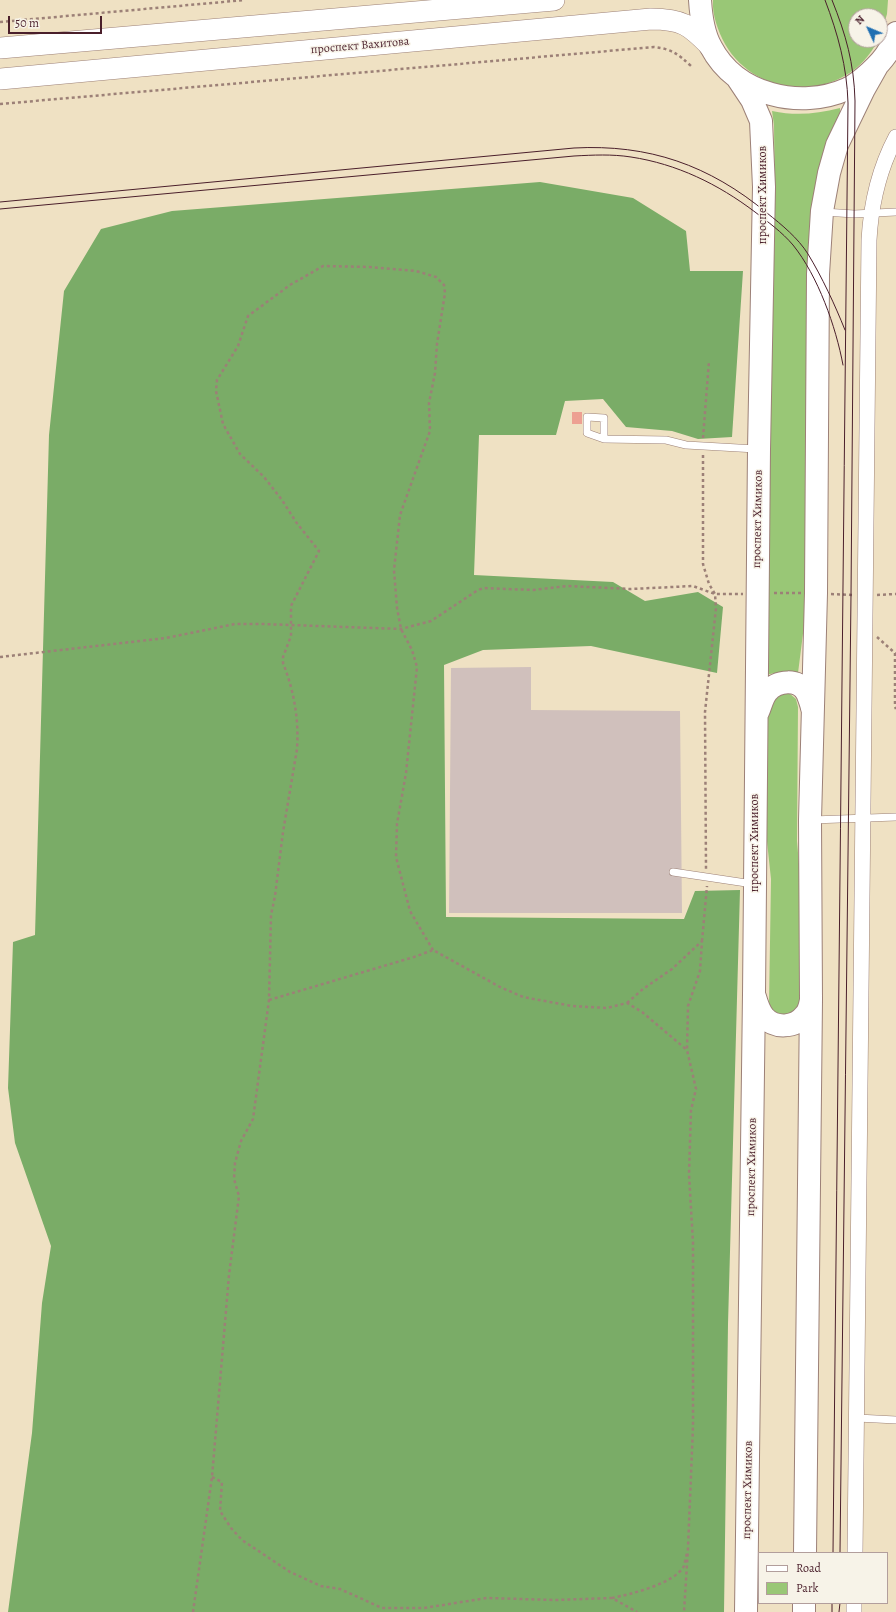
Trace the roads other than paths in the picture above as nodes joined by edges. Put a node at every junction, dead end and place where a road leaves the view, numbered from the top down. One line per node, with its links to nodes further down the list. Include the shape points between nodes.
1 (554, 0): 4 (main road)
2 (700, 0): 3 (main road, проспект Вахитова, via 700,13)
3 (711, 47): 6 (main road, проспект Вахитова, via 697,33 678,21 651,19); 7 (main road, проспект Вахитова)
4 (0, 48)
5 (890, 49): 7 (main road, проспект Вахитова, via 848,89 808,99 783,98 763,92); 9 (main road, via 864,88 837,145)
6 (0, 79)
7 (738, 79): 13 (main road, проспект Химиков, via 752,100 761,121 763,144)
8 (896, 137): 11 (street, via 881,172)
9 (822, 211): 11 (lane); 14 (main road, via 818,274 816,593)
10 (896, 212): 11 (lane)
11 (871, 213): 17 (street)
12 (604, 438): 13 (lane, via 666,440 686,445)
13 (759, 449): 15 (main road, проспект Химиков)
14 (812, 708): 15 (main road, via 802,687 793,683 782,683 766,694); 18 (main road)
15 (756, 718): 20 (main road, проспект Химиков)
16 (896, 816): 17 (lane)
17 (863, 817): 18 (lane); 23 (street)
18 (810, 820): 22 (main road)
19 (673, 872): 20 (lane)
20 (755, 884): 21 (main road, проспект Химиков)
21 (754, 994): 22 (main road, via 764,1018 773,1024 783,1026 794,1024 802,1018); 27 (main road, проспект Химиков)
22 (811, 1000): 25 (main road)
23 (857, 1418): 24 (lane); 26 (street)
24 (896, 1420)
25 (805, 1552)
26 (854, 1552)
27 (746, 1612)

